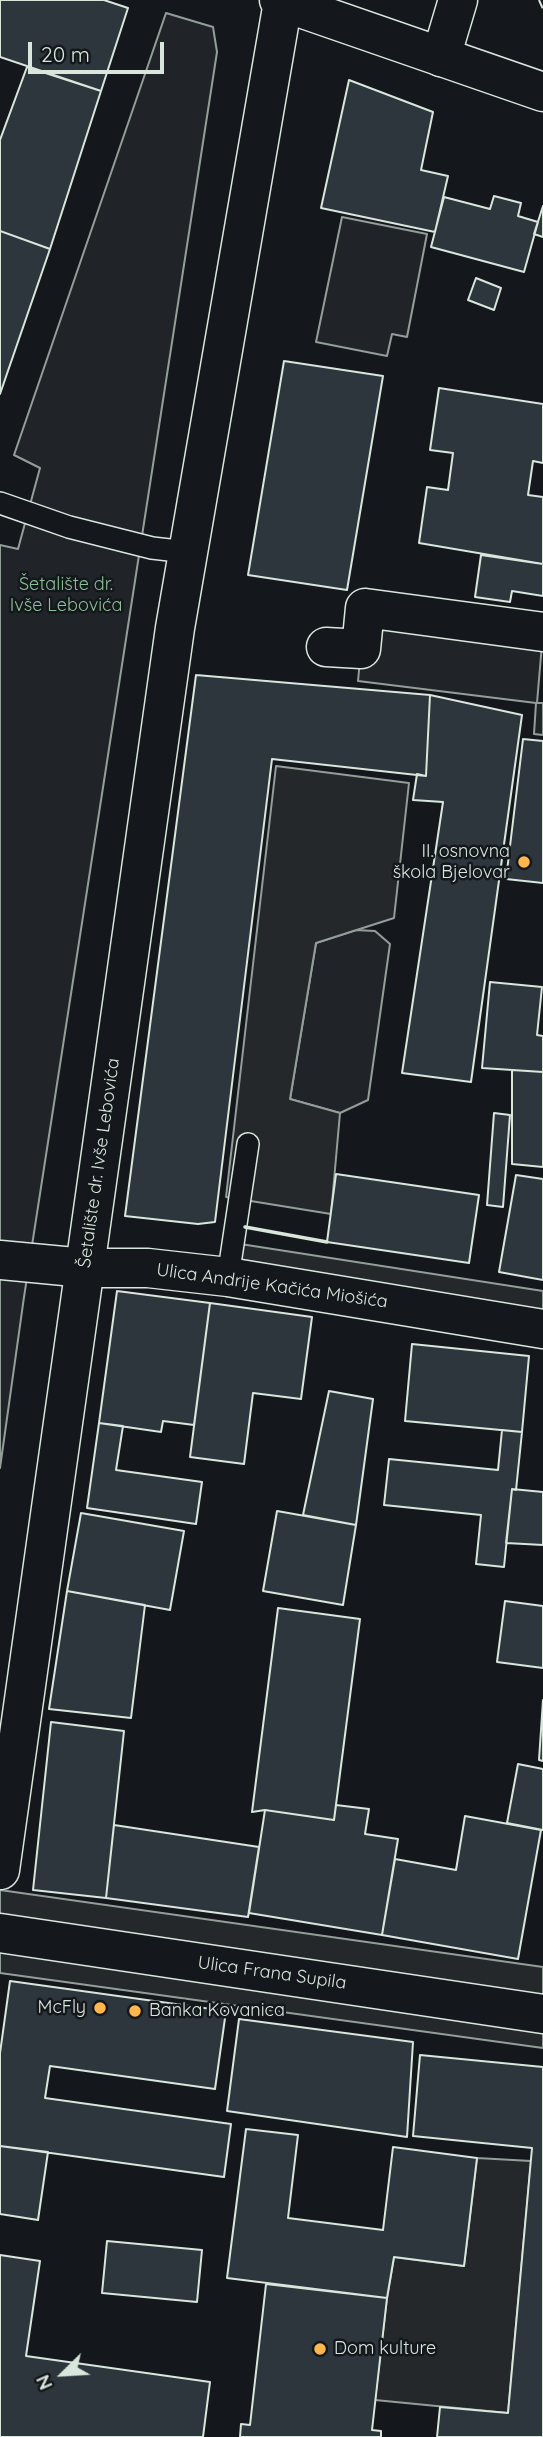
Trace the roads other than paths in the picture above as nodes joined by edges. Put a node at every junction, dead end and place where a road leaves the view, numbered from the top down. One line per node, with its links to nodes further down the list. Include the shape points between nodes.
1 (458, 0): 3 (main road)
2 (281, 1): 3 (main road); 6 (main road, Šetalište dr. Ivše Lebovića)
3 (440, 57): 4 (main road)
4 (543, 92)
5 (0, 503): 6 (lane, via 69,527)
6 (187, 552): 11 (main road, Šetalište dr. Ivše Lebovića)
7 (543, 632): 8 (main road, via 365,608 360,649)
8 (326, 647)
9 (248, 1144): 12 (lane)
10 (0, 1260): 11 (main road, Ulica Andrije Kačića Miošića)
11 (85, 1268): 12 (main road, Ulica Andrije Kačića Miošića, via 148,1268); 14 (main road, Šetalište dr. Ivše Lebovića)
12 (228, 1277): 13 (main road, Ulica Andrije Kačića Miošića)
13 (543, 1329)
14 (0, 1870)
15 (0, 1933): 16 (main road, Ulica Frana Supila)
16 (543, 2014)

